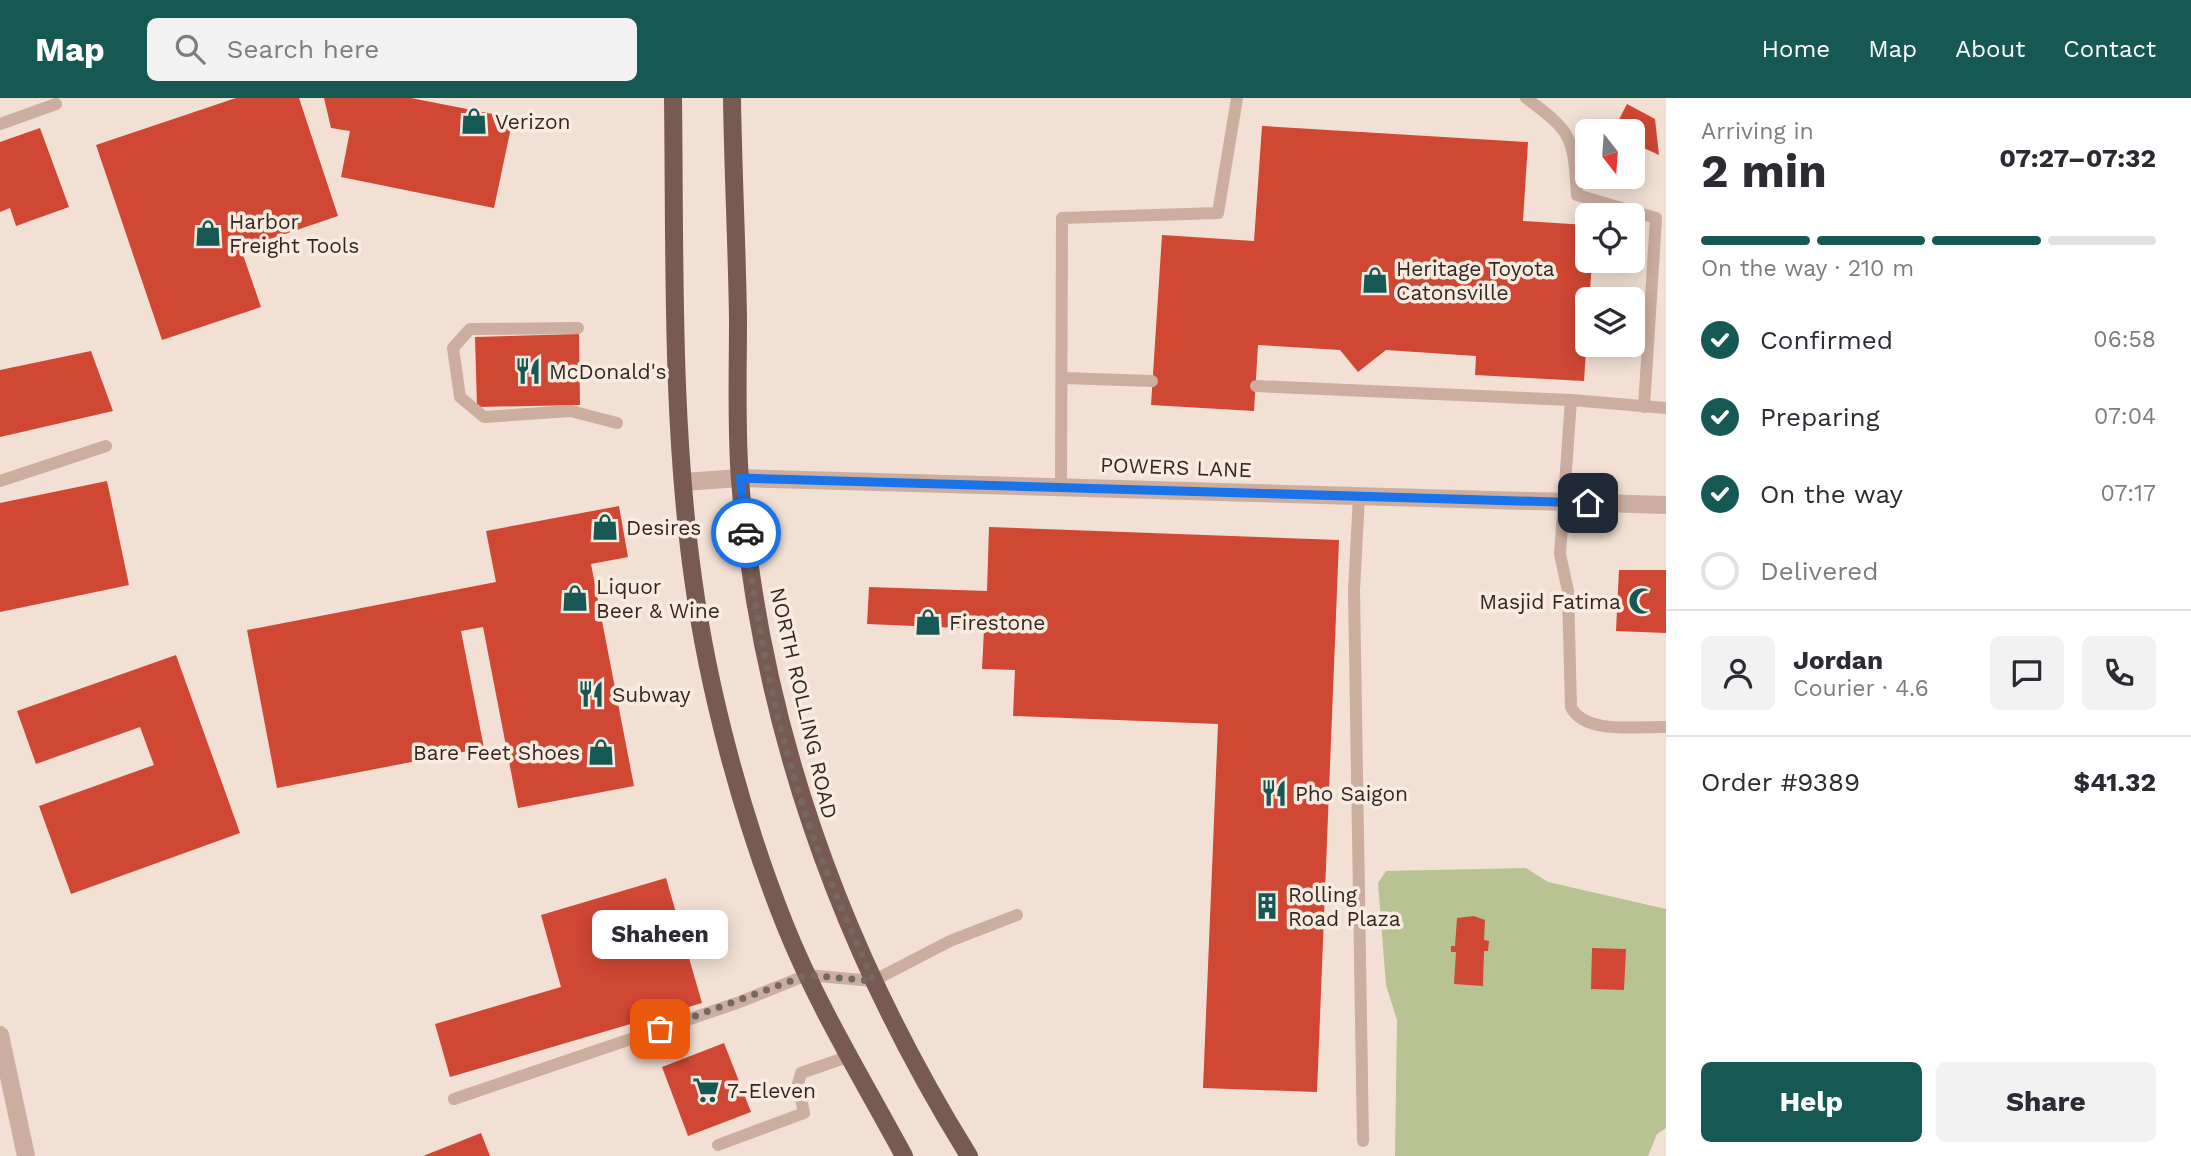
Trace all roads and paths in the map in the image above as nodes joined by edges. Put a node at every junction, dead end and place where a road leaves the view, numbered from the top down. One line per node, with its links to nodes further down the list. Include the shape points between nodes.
1 (1237, 98): 8 (lane, via 1218,213 1062,218)
2 (1526, 98): 12 (lane, via 1566,131 1573,145 1577,195 1656,218)
3 (672, 99): 18 (main road)
4 (734, 101): 16 (main road, NORTH ROLLING ROAD)
5 (56, 104): 6 (lane)
6 (0, 124)
7 (578, 328): 14 (lane, via 470,329 453,348 460,397 484,417 571,411)
8 (1063, 378): 9 (lane); 19 (lane)
9 (1152, 381)
10 (1256, 386): 11 (lane)
11 (1571, 400): 12 (lane); 21 (lane)
12 (1644, 407): 13 (lane)
13 (1666, 408)
14 (617, 423)
15 (106, 446): 17 (lane)
16 (740, 478): 18 (street, POWERS LANE); 19 (street, POWERS LANE); 26 (main road, NORTH ROLLING ROAD, via 764,649 791,765 813,835)
17 (0, 481)
18 (684, 482): 25 (main road, via 692,579 733,766)
19 (1061, 486): 20 (street, POWERS LANE)
20 (1359, 496): 21 (street, POWERS LANE); 30 (lane, via 1354,590)
21 (1561, 502): 22 (street, POWERS LANE); 23 (lane, via 1560,554 1568,591 1571,707 1577,718 1589,724)
22 (1666, 505)
23 (1666, 727)
24 (1017, 915): 26 (lane, via 950,941)
25 (807, 975): 26 (lane); 28 (main road); 29 (lane)
26 (873, 981): 34 (main road, NORTH ROLLING ROAD)
27 (0, 1035): 32 (street)
28 (850, 1056): 31 (lane, via 801,1073 798,1084 804,1113); 33 (main road)
29 (454, 1099)
30 (1363, 1141)
31 (718, 1145)
32 (26, 1156)
33 (904, 1156)
34 (969, 1156)

